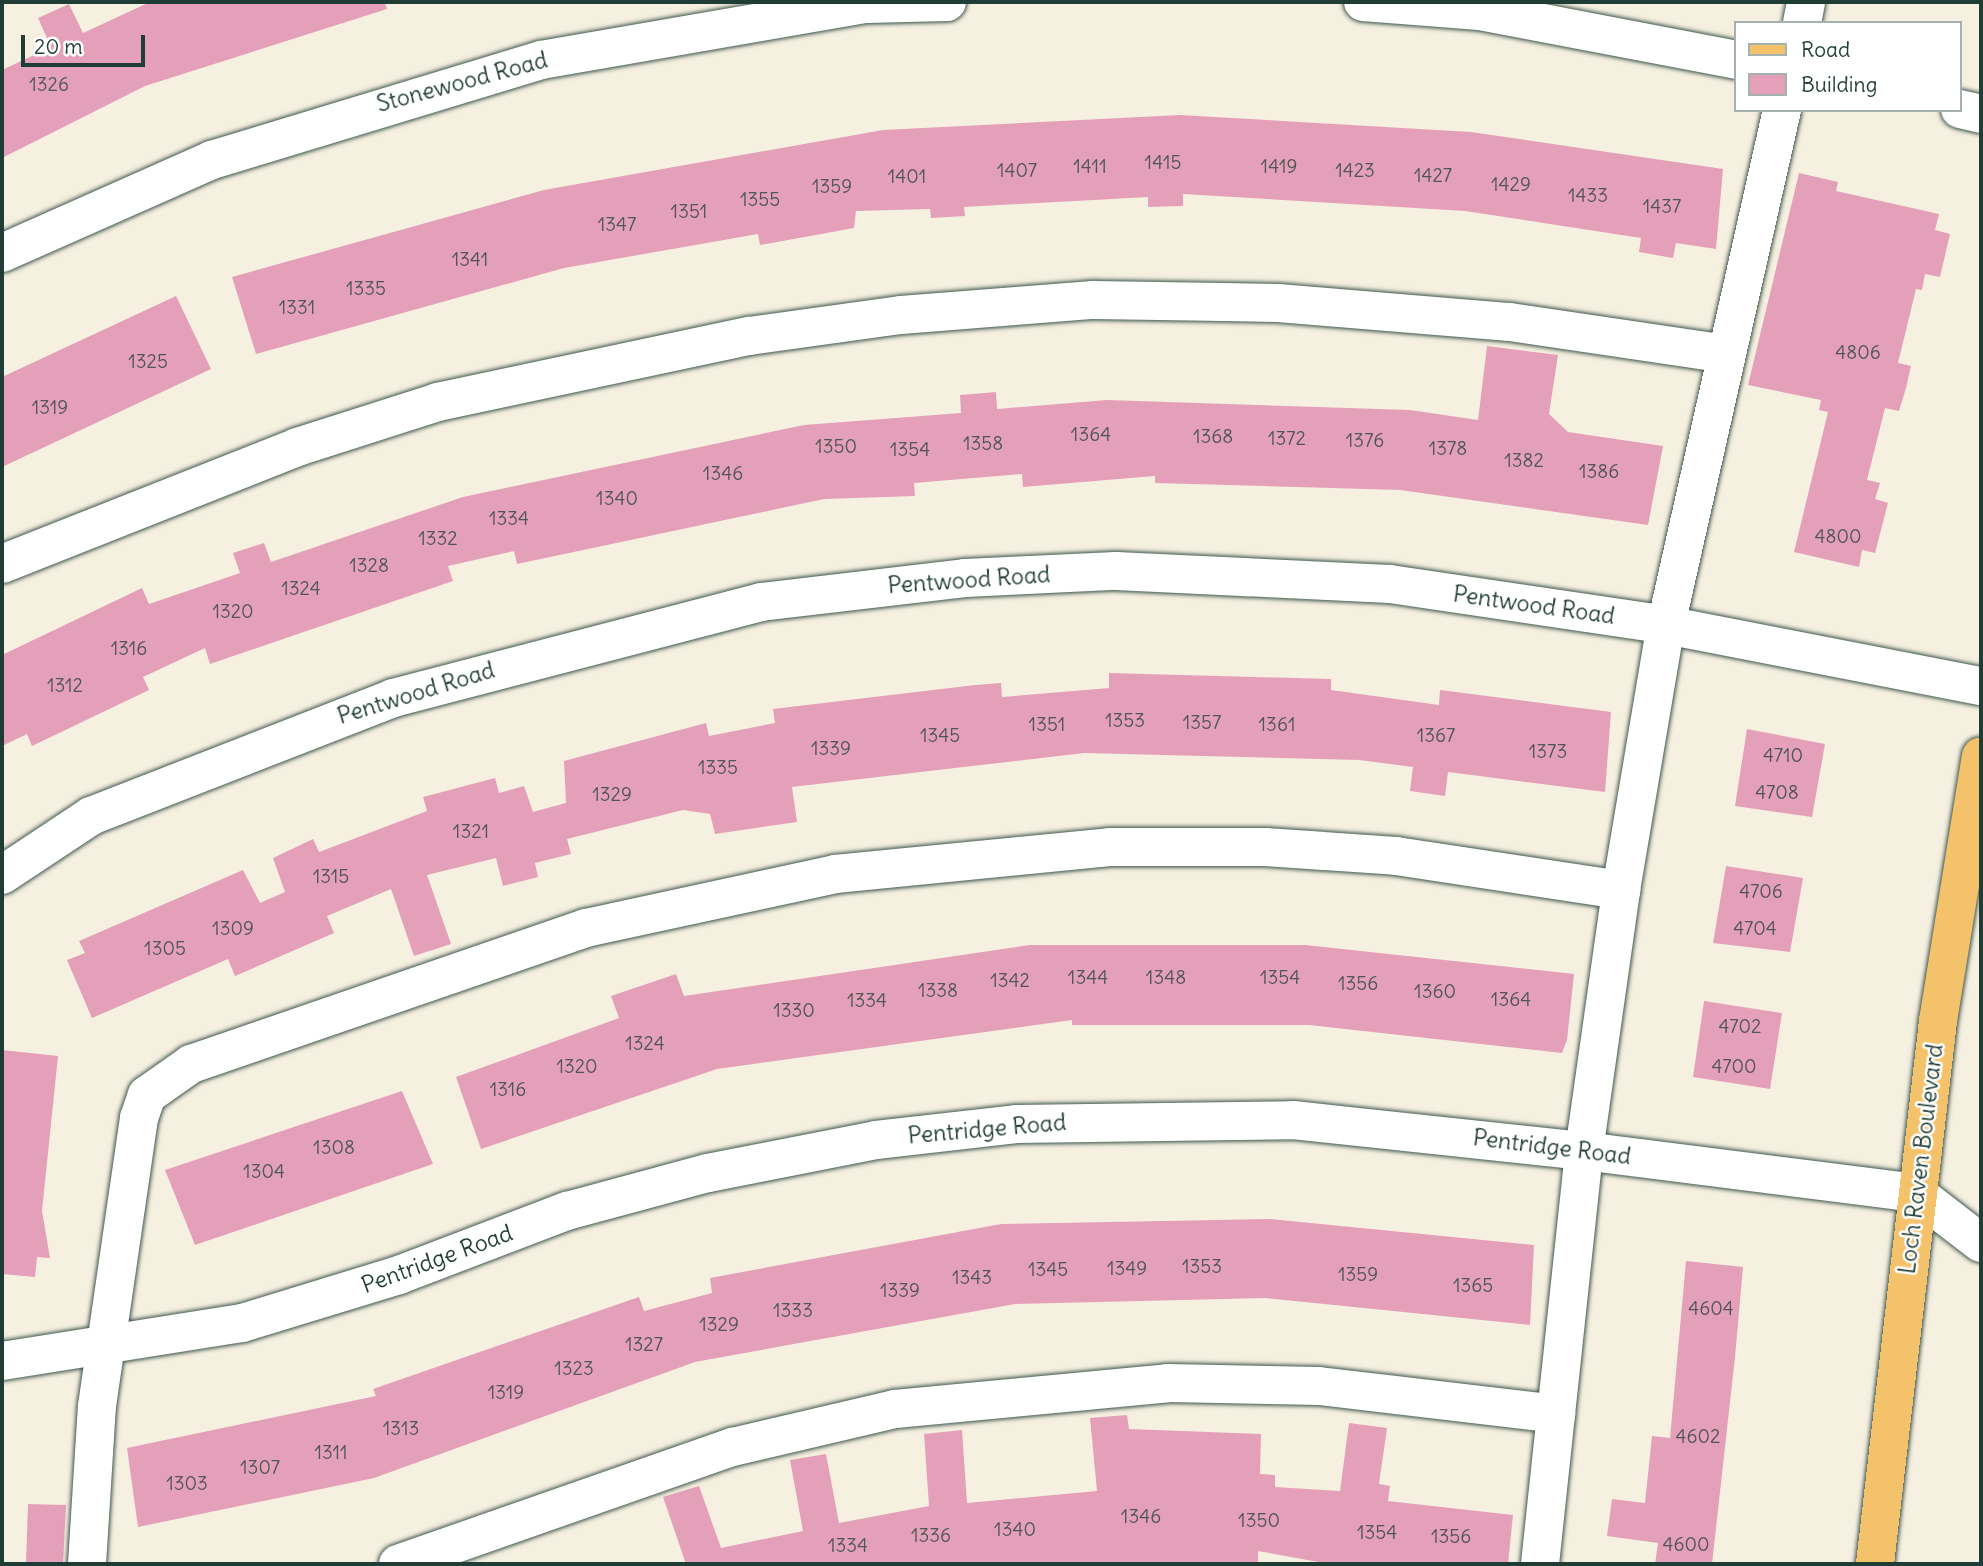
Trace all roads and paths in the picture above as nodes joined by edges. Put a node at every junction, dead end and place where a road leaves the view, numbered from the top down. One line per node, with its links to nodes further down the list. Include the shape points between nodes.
1 (947, 2): 4 (street, Stonewood Road)
2 (1363, 2): 6 (street, via 1480,10)
3 (1806, 2): 5 (street)
4 (866, 3): 10 (street, Stonewood Road, via 673,33 431,89 212,160)
5 (1802, 21)
6 (1734, 60)
7 (1962, 109): 9 (street)
8 (1782, 112): 11 (street)
9 (1981, 114)
10 (2, 253)
11 (1727, 354): 12 (street, via 1510,323 1278,303 1093,300 901,315 749,336 438,402 285,452); 13 (street)
12 (2, 564)
13 (1666, 625): 14 (street, Pentwood Road); 16 (street, Pentwood Road, via 1390,584 1240,572 965,578 761,602 522,661 284,736 91,816); 17 (street)
14 (1981, 686)
15 (1981, 756): 19 (main road, Loch Raven Boulevard)
16 (2, 875)
17 (1621, 890): 18 (street); 21 (street, via 1396,856 1265,846 1111,847 835,874 586,928 191,1064 147,1095)
18 (1584, 1151): 19 (street, Pentridge Road); 21 (street, Pentridge Road, via 1391,1128 1197,1118 1016,1124 876,1140 624,1193 298,1307); 23 (street)
19 (1916, 1193): 20 (street); 27 (main road, Loch Raven Boulevard)
20 (1981, 1243)
21 (106, 1347): 22 (street, Pentridge Road); 24 (street)
22 (2, 1361)
23 (1556, 1413): 25 (street, via 1319,1387 1168,1383 895,1409 733,1447); 26 (street)
24 (87, 1564)
25 (398, 1564)
26 (1540, 1564)
27 (1875, 1564)

